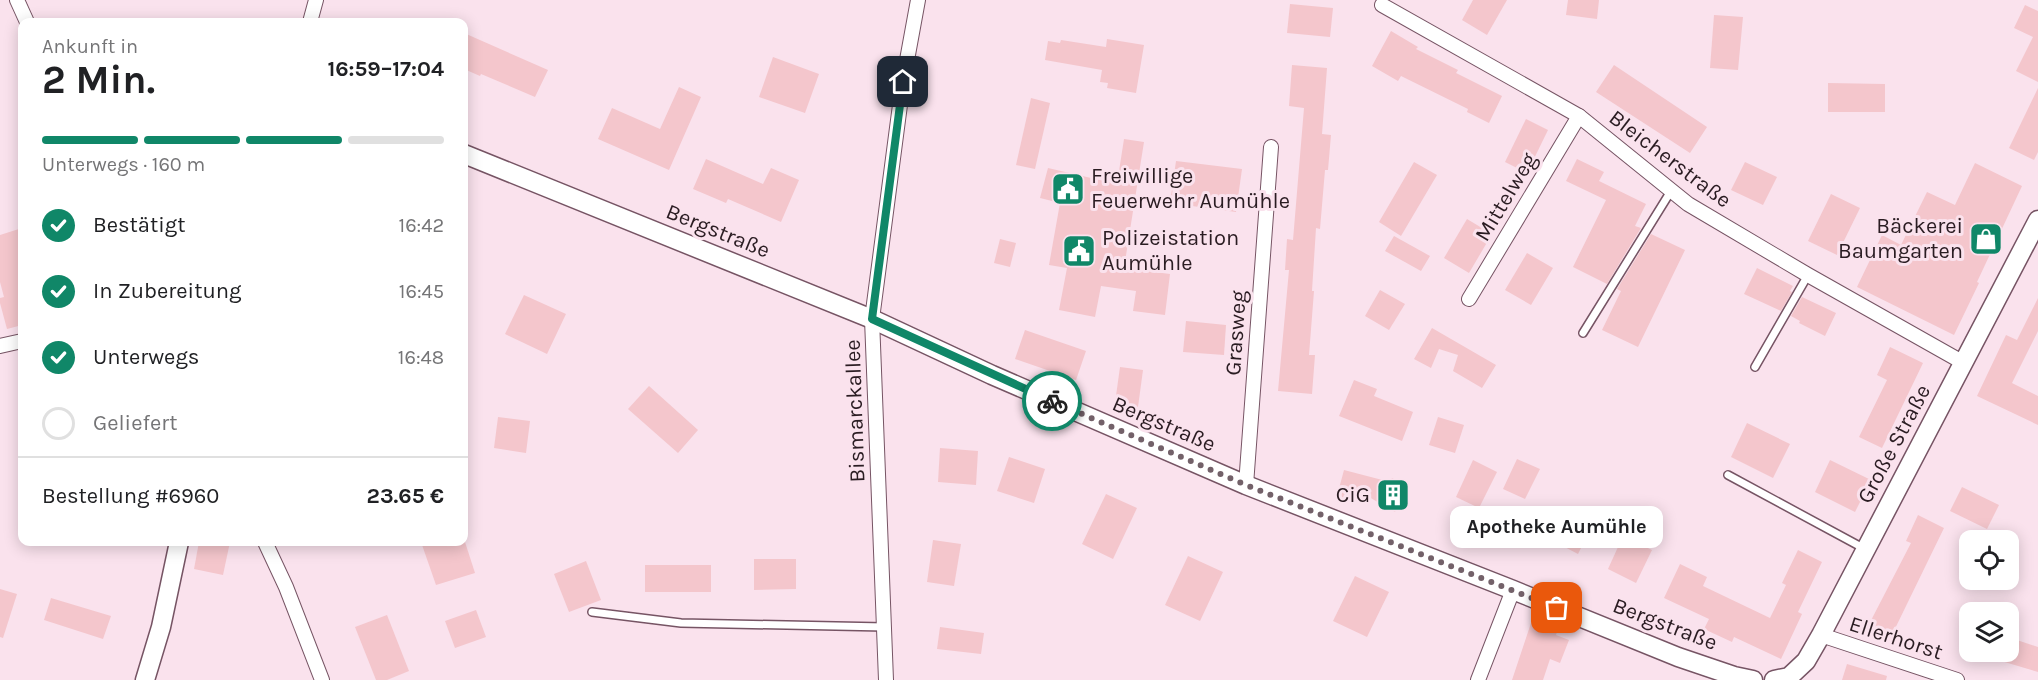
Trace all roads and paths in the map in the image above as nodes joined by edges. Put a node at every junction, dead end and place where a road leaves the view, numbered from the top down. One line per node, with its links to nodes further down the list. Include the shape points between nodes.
1 (17, 0): 5 (street)
2 (316, 0): 6 (street)
3 (918, 0): 14 (street, Bismarckallee, via 903,82)
4 (1382, 5): 7 (street, Bleicherstraße)
5 (25, 18)
6 (311, 18)
7 (1579, 116): 10 (street, Bleicherstraße); 13 (street, Mittelweg)
8 (1271, 147): 21 (street, Grasweg)
9 (468, 156): 14 (street, Bergstraße)
10 (1671, 191): 12 (street, Bleicherstraße); 15 (lane)
11 (2038, 220): 18 (street, Große Straße)
12 (1808, 275): 18 (street, Bleicherstraße); 19 (lane)
13 (1469, 299)
14 (872, 319): 21 (street, Bergstraße); 27 (street, Bismarckallee)
15 (1583, 333)
16 (18, 342): 17 (street)
17 (0, 346)
18 (1964, 363): 24 (street, Große Straße)
19 (1755, 367)
20 (1728, 475): 24 (lane)
21 (1246, 485): 25 (street, Bergstraße)
22 (178, 546): 30 (street)
23 (267, 546): 31 (street)
24 (1865, 549): 28 (street, Große Straße)
25 (1513, 590): 33 (street); 34 (street, Bergstraße, via 1678,657)
26 (592, 612): 27 (lane, via 681,623)
27 (885, 627): 32 (street, Bismarckallee)
28 (1821, 635): 29 (street, Große Straße, via 1806,661 1789,677); 35 (street, Ellerhorst)
29 (1780, 679)
30 (145, 680)
31 (322, 680)
32 (886, 680)
33 (1478, 680)
34 (1753, 680)
35 (1957, 680)

